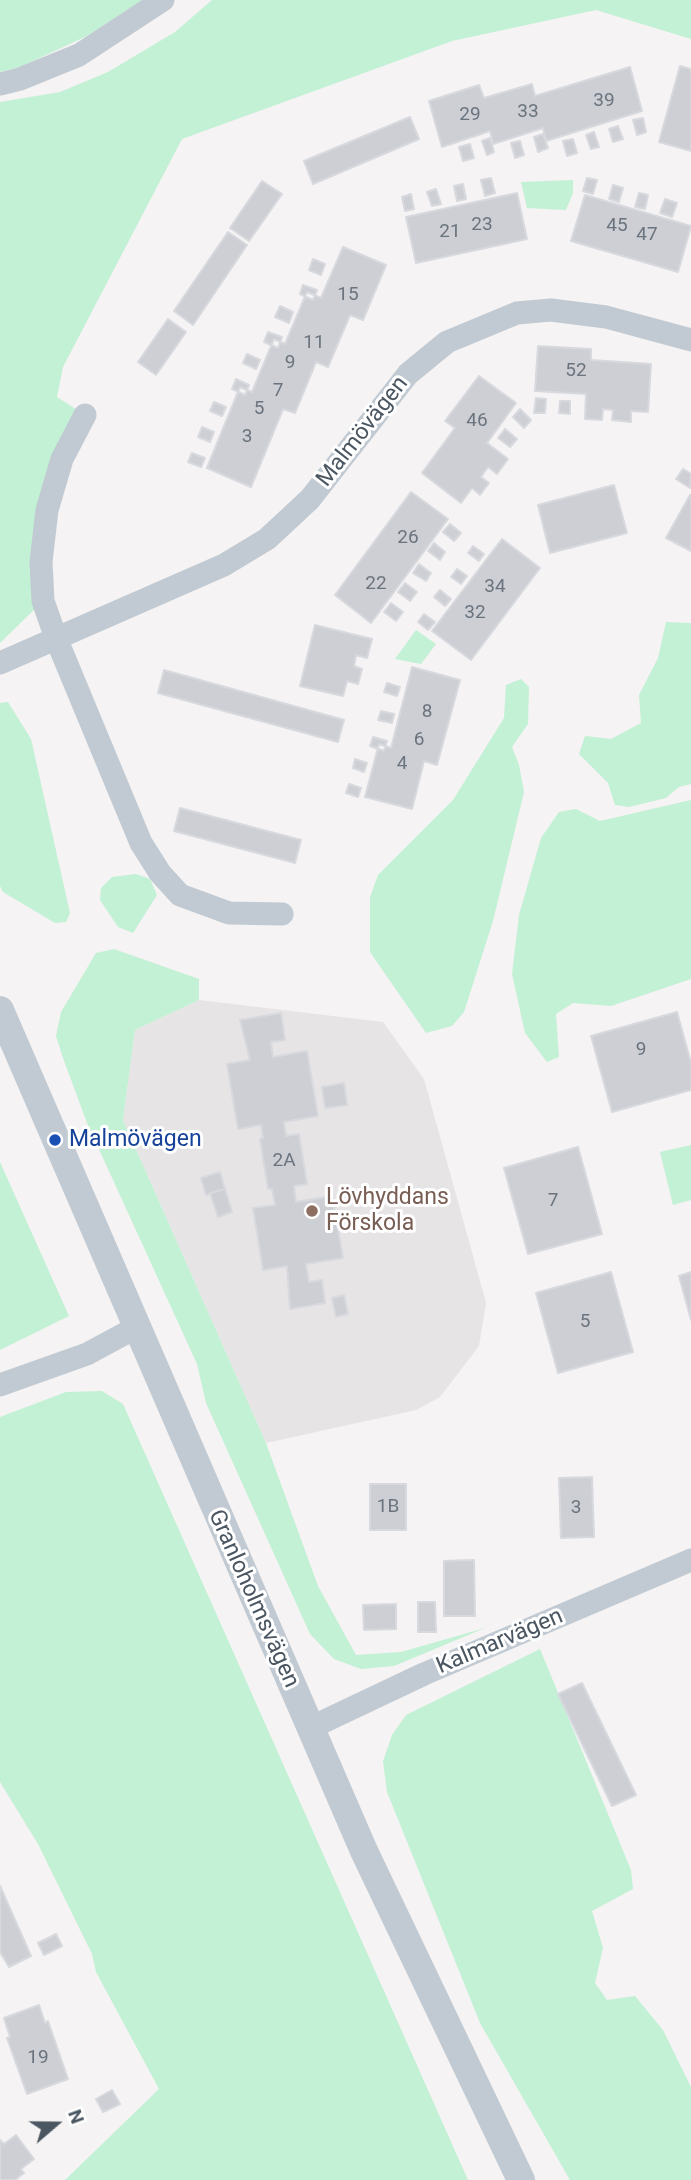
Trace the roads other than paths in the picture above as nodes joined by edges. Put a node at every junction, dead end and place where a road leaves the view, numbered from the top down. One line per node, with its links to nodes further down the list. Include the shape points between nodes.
1 (163, 0): 2 (street, via 79,55)
2 (0, 84)
3 (691, 340): 5 (street, Malmövägen, via 606,317 551,310 517,313 447,342 408,374 310,499 267,538 224,565)
4 (85, 415): 5 (street, via 62,459 47,510 41,562 43,601)
5 (55, 638): 6 (street, Malmövägen); 7 (street, via 141,843 160,873 180,895 229,913)
6 (0, 663)
7 (282, 914)
8 (0, 1010): 9 (street, Granloholmsvägen)
9 (137, 1327): 10 (street, via 87,1354); 12 (street, Granloholmsvägen)
10 (0, 1385)
11 (691, 1560): 12 (street, Kalmarvägen)
12 (310, 1728): 13 (street, Granloholmsvägen, via 419,1970)
13 (521, 2180)

